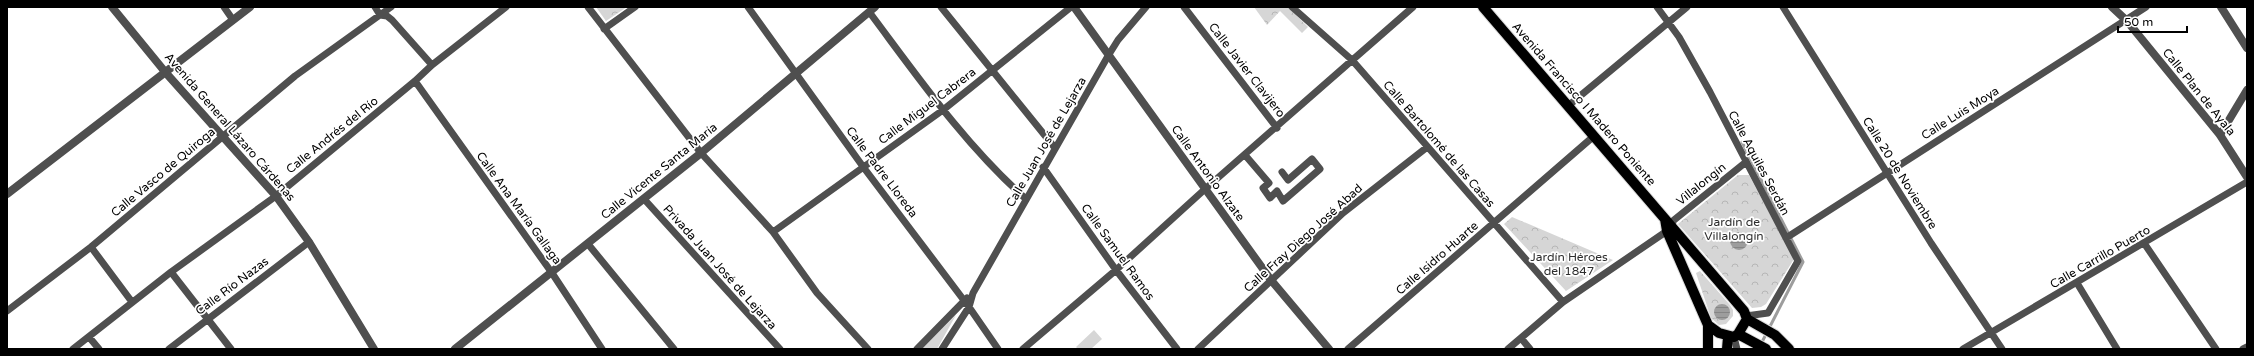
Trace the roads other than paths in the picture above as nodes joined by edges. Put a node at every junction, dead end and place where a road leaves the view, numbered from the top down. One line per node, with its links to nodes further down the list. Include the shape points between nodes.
1 (112, 7): 34 (street, Avenida General Lázaro Cárdenas)
2 (224, 7): 25 (street)
3 (250, 7): 25 (street)
4 (375, 7): 24 (street)
5 (391, 7): 24 (street, Calle Vasco de Quiroga)
6 (506, 7): 32 (street, Calle Andrés del Río)
7 (588, 7): 28 (street)
8 (636, 7): 28 (street)
9 (748, 7): 35 (street, Calle Padre Lloreda)
10 (941, 7): 33 (street)
11 (1072, 7): 30 (street, Calle Antonio Alzate); 33 (street, Calle Miguel Cabrera)
12 (1146, 7): 30 (street, Calle Juan José de Lejarza)
13 (1184, 7): 40 (street, Calle Javier Clavijero)
14 (1292, 7): 31 (street, Calle Bartolomé de las Casas)
15 (1413, 7): 31 (street)
16 (1483, 7): 38 (main road, Avenida Francisco I Madero Poniente)
17 (1657, 7): 27 (street, Calle Aquiles Serdán)
18 (1687, 7): 27 (street)
19 (1783, 7): 52 (street, Calle 20 de Noviembre)
20 (2112, 7): 26 (street, Calle Plan de Ayala)
21 (2146, 7): 26 (street, Calle Luis Moya)
22 (2221, 7): 29 (street)
23 (872, 10): 35 (street, Calle Vicente Santa María); 39 (street)
24 (380, 14): 32 (street, via 392,20); 42 (street, Calle Vasco de Quiroga, via 295,76)
25 (233, 20): 34 (street)
26 (2127, 20): 41 (street, Calle Plan de Ayala); 52 (street, Calle Luis Moya)
27 (1669, 22): 38 (street); 48 (street, Calle Aquiles Serdán, via 1710,92)
28 (604, 29): 46 (street)
29 (2247, 48)
30 (1108, 56): 44 (street, Calle Juan José de Lejarza); 55 (street, Calle Antonio Alzate)
31 (1352, 60): 40 (street); 45 (street, Calle Bartolomé de las Casas)
32 (432, 65): 36 (street, Calle Andrés del Río)
33 (991, 72): 39 (street, Calle Miguel Cabrera); 44 (street)
34 (166, 73): 42 (street, Avenida General Lázaro Cárdenas); 56 (street)
35 (796, 73): 46 (street, Calle Vicente Santa María); 50 (street, Calle Padre Lloreda)
36 (415, 81): 57 (street, Calle Andrés del Río); 70 (street, Calle Ana María Gallaga)
37 (2247, 90): 41 (street)
38 (1568, 106): 43 (main road, Avenida Francisco I Madero Poniente)
39 (944, 110): 50 (street, Calle Miguel Cabrera); 59 (street, via 1000,176)
40 (1277, 128): 47 (street)
41 (2220, 135): 53 (street, Calle Plan de Ayala)
42 (222, 136): 57 (street, Avenida General Lázaro Cárdenas); 67 (street, Calle Vasco de Quiroga)
43 (1594, 136): 60 (main road, Avenida Francisco I Madero Poniente); 61 (street, Calle Isidro Huarte)
44 (1055, 148): 49 (street, Calle Juan José de Lejarza)
45 (1426, 148): 61 (street, Calle Bartolomé de las Casas); 71 (street, Calle Fray Diego José Abad, via 1343,213)
46 (701, 152): 58 (street, Calle Vicente Santa María); 62 (street)
47 (1245, 155): 51 (street, via 1270,183 1263,188 1270,198 1277,191 1283,201 1320,169 1312,159 1288,180); 55 (street)
48 (1746, 162): 60 (street, Villalongín); 63 (street, Calle Aquiles Serdán)
49 (1043, 167): 59 (street, Calle Juan José de Lejarza); 68 (street, Calle Samuel Ramos)
50 (864, 168): 62 (street, Calle Miguel Cabrera); 74 (street, Calle Padre Lloreda)
51 (1282, 172)
52 (1887, 172): 63 (street, Calle Luis Moya); 82 (street, Calle 20 de Noviembre)
53 (2247, 177)
54 (2247, 182): 65 (street, Calle Carrillo Puerto)
55 (1204, 190): 68 (street); 71 (street, Calle Antonio Alzate)
56 (7, 194)
57 (276, 196): 64 (street, Avenida General Lázaro Cárdenas); 69 (street, Calle Andrés del Río)
58 (644, 199): 66 (street, Calle Vicente Santa María); 95 (street, Privada Juan José de Lejarza)
59 (1026, 199): 73 (street, Calle Juan José de Lejarza)
60 (1668, 224): 76 (street, Villalongín); 80 (main road, Avenida Francisco I Madero Poniente, via 1744,311); 81 (main road)
61 (1494, 225): 76 (street, Calle Bartolomé de las Casas); 104 (street, Calle Isidro Huarte)
62 (774, 232): 96 (street, via 817,293)
63 (1786, 238): 80 (street, Calle Aquiles Serdán, via 1798,261 1768,313)
64 (309, 242): 79 (street, Calle Río Nazas); 91 (street, Avenida General Lázaro Cárdenas)
65 (2144, 243): 72 (street, Calle Carrillo Puerto); 115 (street)
66 (588, 244): 70 (street, Calle Vicente Santa María); 94 (street)
67 (91, 247): 75 (street); 78 (street, Calle Vasco de Quiroga)
68 (1116, 270): 100 (street); 101 (street, Calle Samuel Ramos)
69 (172, 272): 75 (street, Calle Andrés del Río); 79 (street)
70 (552, 273): 92 (street, Calle Vicente Santa María); 93 (street, Calle Ana María Gallaga)
71 (1272, 280): 102 (street, Calle Fray Diego José Abad); 103 (street, Calle Antonio Alzate)
72 (2077, 283): 82 (street, Calle Carrillo Puerto); 114 (street)
73 (973, 293): 74 (street, Calle Juan José de Lejarza); 77 (street, Calle Juan José de Lejarza)
74 (964, 300): 77 (street, Calle Padre Lloreda); 97 (street, Calle Juan José de Lejarza)
75 (132, 302): 84 (street, Calle Andrés del Río)
76 (1563, 302): 85 (street, Villalongín)
77 (970, 307): 98 (street, Calle Juan José de Lejarza); 99 (street, Calle Padre Lloreda)
78 (7, 311)
79 (208, 318): 89 (street, Calle Río Nazas); 90 (street)
80 (1747, 318): 83 (main road); 111 (main road, via 1775,335)
81 (1708, 325): 83 (main road); 107 (main road)
82 (1989, 332): 112 (street, Calle Carrillo Puerto); 113 (street, Calle 20 de Noviembre)
83 (1733, 336): 108 (main road); 109 (street); 110 (main road)
84 (89, 337): 87 (street, Calle Andrés del Río); 88 (street)
85 (1521, 338): 105 (street, Villalongín); 106 (street)
86 (2247, 347): 116 (street)
87 (73, 349)
88 (99, 349)
89 (169, 349)
90 (231, 349)
91 (374, 349)
92 (456, 349)
93 (602, 349)
94 (674, 349)
95 (780, 349)
96 (868, 349)
97 (917, 349)
98 (942, 349)
99 (998, 349)
100 (1023, 349)
101 (1177, 349)
102 (1198, 349)
103 (1329, 349)
104 (1348, 349)
105 (1508, 349)
106 (1530, 349)
107 (1708, 349)
108 (1727, 349)
109 (1737, 349)
110 (1766, 349)
111 (1789, 349)
112 (1963, 349)
113 (2002, 349)
114 (2117, 349)
115 (2216, 349)
116 (2243, 349)

